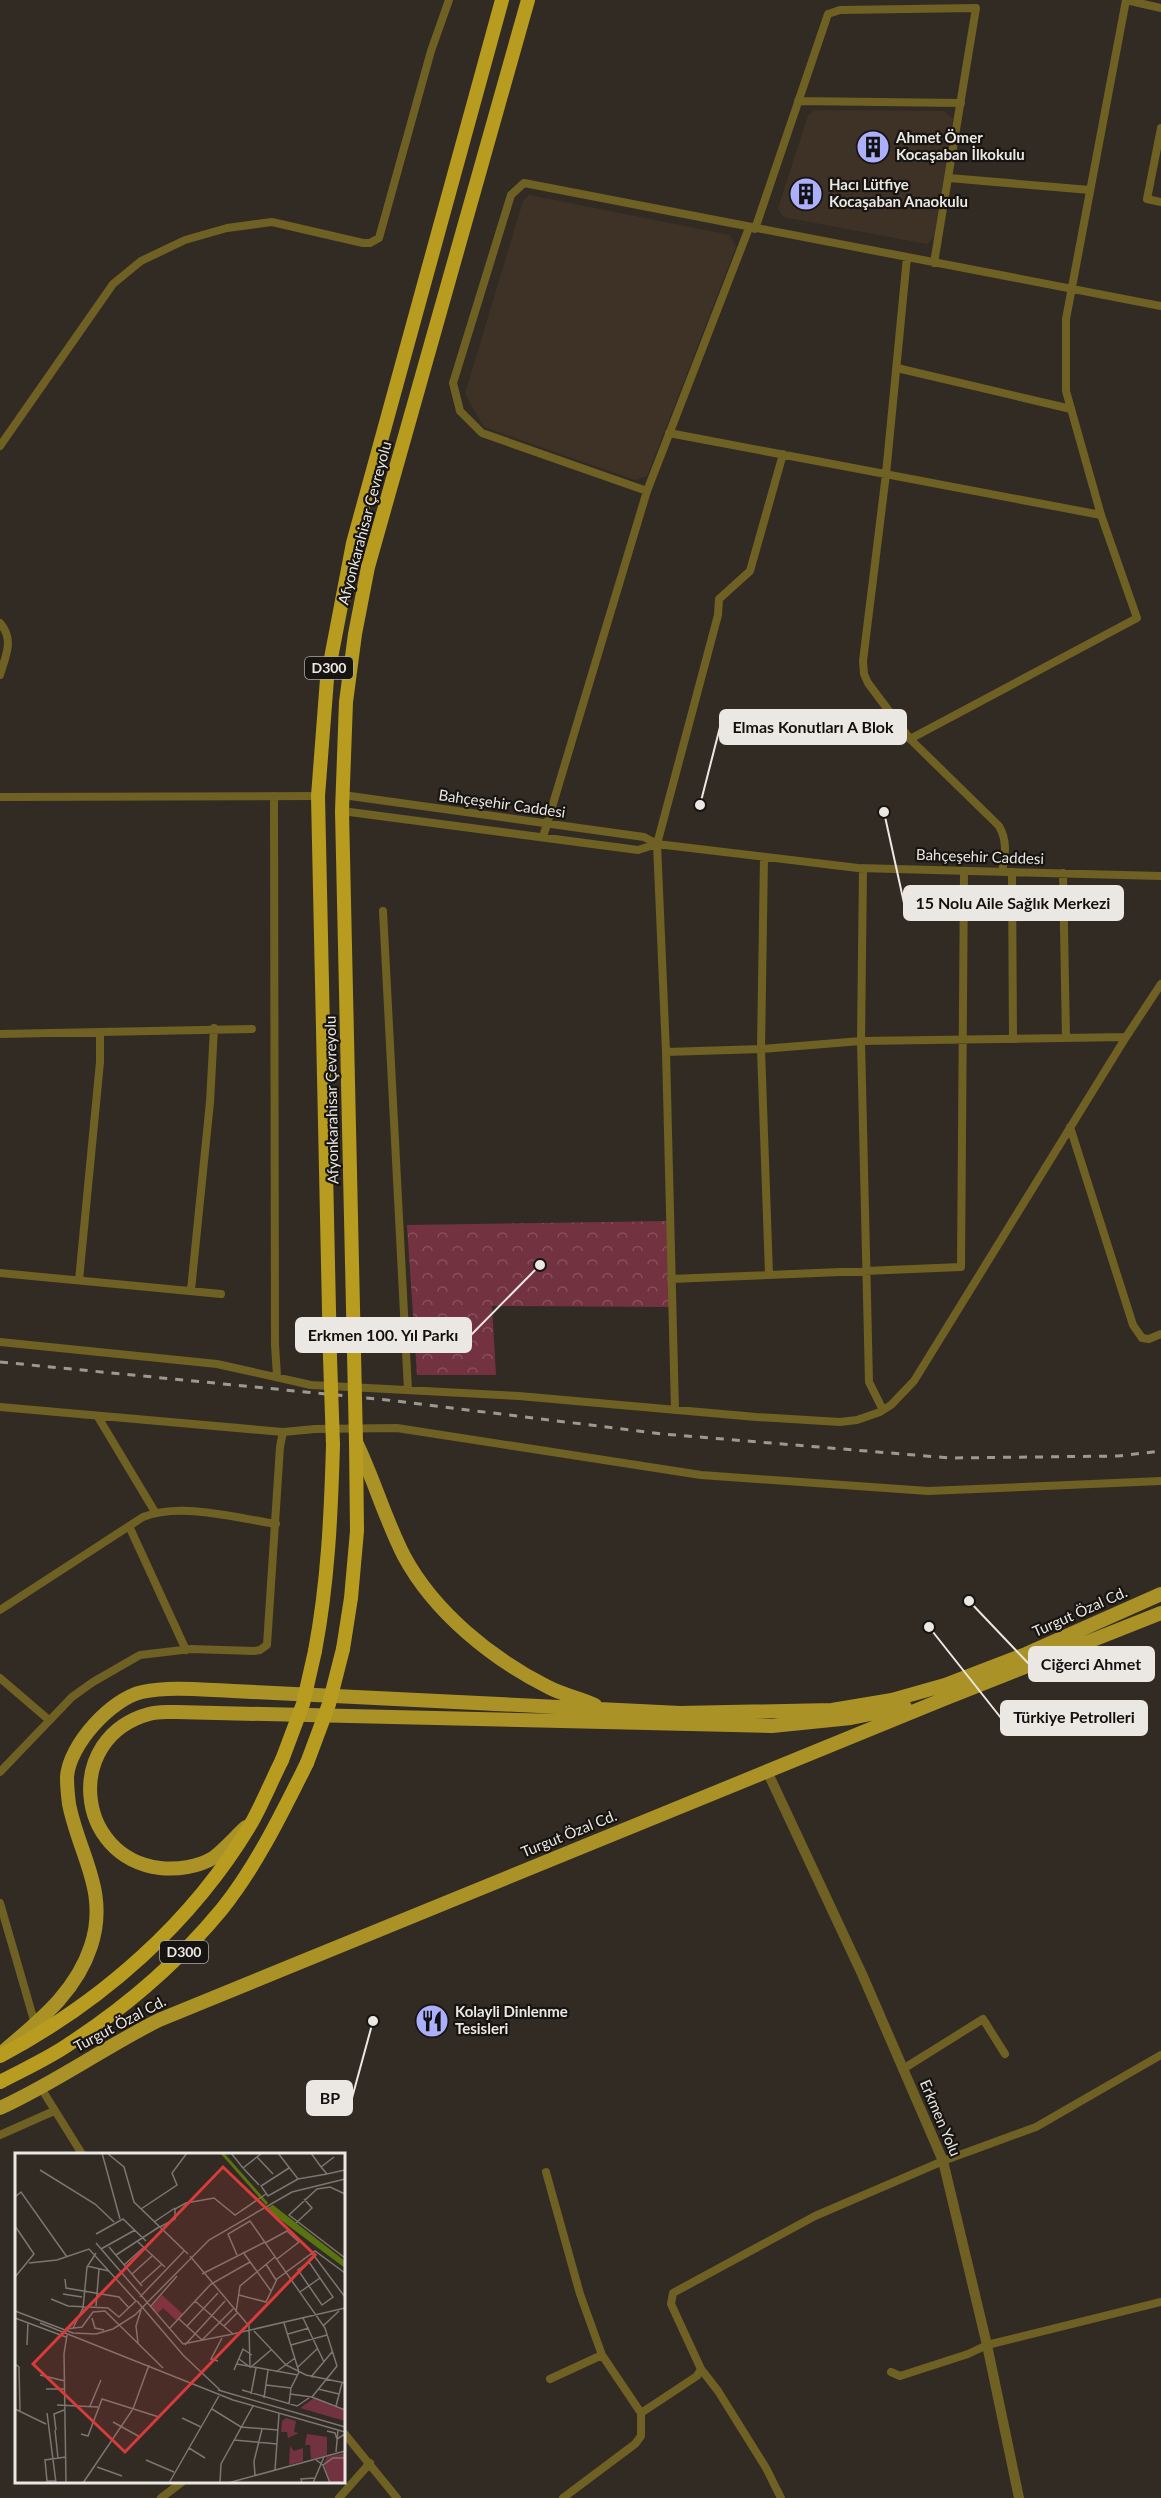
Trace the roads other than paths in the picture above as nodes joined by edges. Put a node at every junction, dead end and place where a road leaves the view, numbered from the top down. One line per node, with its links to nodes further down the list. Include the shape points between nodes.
1 (449, 0): 20 (street, via 379,238 363,243 272,222 227,228 185,240 150,256 113,284)
2 (502, 0): 30 (highway, Afyonkarahisar Çevreyolu / D300, via 353,543 327,679)
3 (528, 0): 28 (highway, Afyonkarahisar Çevreyolu / D300, via 368,567 350,668)
4 (1126, 0): 5 (street); 10 (street)
5 (1161, 8)
6 (798, 101): 7 (street); 7 (street, via 826,19 833,11 976,8); 12 (street)
7 (961, 104): 9 (street)
8 (1161, 128): 11 (street, via 1146,199)
9 (949, 178): 10 (street); 14 (street)
10 (1090, 190): 15 (street)
11 (1161, 202)
12 (752, 228): 13 (street); 19 (street); 23 (street, via 524,183 512,195 453,383 460,411 482,433)
13 (907, 257): 14 (street); 17 (street)
14 (934, 262): 15 (street)
15 (1071, 288): 16 (street); 18 (street, via 1066,319 1066,391)
16 (1161, 306)
17 (897, 368): 18 (street); 22 (street)
18 (1071, 409): 24 (street)
19 (669, 432): 21 (street); 23 (street)
20 (0, 446)
21 (783, 454): 22 (street); 35 (street, via 750,571 719,599)
22 (886, 474): 24 (street); 27 (street, via 864,674)
23 (647, 491): 33 (street)
24 (1101, 515): 27 (street, via 1137,618)
25 (0, 623): 26 (street, via 9,645)
26 (0, 675)
27 (910, 739): 39 (street, via 999,826 1006,845)
28 (343, 795): 32 (highway, Afyonkarahisar Çevreyolu / D300); 33 (street, Bahçeşehir Caddesi)
29 (274, 796): 30 (street); 31 (street); 66 (street)
30 (318, 796): 88 (highway, Afyonkarahisar Çevreyolu / D300, bridge, via 333,1445 331,1534 325,1597 303,1704 282,1760)
31 (0, 797)
32 (342, 811): 34 (street, Bahçeşehir Caddesi); 73 (highway, Afyonkarahisar Çevreyolu / D300, bridge)
33 (547, 824): 34 (street); 35 (street, Bahçeşehir Caddesi, via 644,837)
34 (543, 837): 35 (street, Bahçeşehir Caddesi, via 638,850)
35 (657, 844): 36 (street, Bahçeşehir Caddesi); 55 (street)
36 (764, 857): 37 (street, Bahçeşehir Caddesi); 54 (street)
37 (863, 868): 38 (street, Bahçeşehir Caddesi); 53 (street)
38 (964, 871): 39 (street, Bahçeşehir Caddesi); 52 (street)
39 (1002, 872): 40 (street, Bahçeşehir Caddesi)
40 (1012, 872): 41 (street, Bahçeşehir Caddesi); 51 (street)
41 (1063, 873): 42 (street, Bahçeşehir Caddesi); 50 (street)
42 (1161, 876)
43 (383, 911): 67 (street)
44 (1161, 984): 49 (street)
45 (214, 1028): 46 (street); 47 (street); 62 (street)
46 (252, 1029)
47 (100, 1032): 48 (street); 61 (street)
48 (0, 1034)
49 (1126, 1037): 50 (street); 56 (street)
50 (1066, 1038): 51 (street)
51 (1013, 1039): 52 (street)
52 (963, 1040): 53 (street); 57 (street, via 961,1267)
53 (861, 1041): 54 (street); 57 (street)
54 (761, 1049): 55 (street); 59 (street)
55 (666, 1052): 60 (street)
56 (1070, 1127): 64 (street, via 1133,1325 1142,1338); 70 (street, via 914,1381)
57 (867, 1270): 59 (street); 70 (street, via 868,1382)
58 (0, 1273): 61 (street)
59 (769, 1274): 60 (street)
60 (671, 1279): 69 (street)
61 (79, 1281): 62 (street)
62 (191, 1290): 63 (street)
63 (221, 1294)
64 (1161, 1334)
65 (0, 1342): 66 (street, via 217,1365)
66 (277, 1376): 67 (street, via 312,1385)
67 (408, 1390): 69 (street)
68 (0, 1407): 71 (street)
69 (675, 1410): 70 (street, via 840,1422)
70 (883, 1410)
71 (98, 1417): 72 (street); 75 (street)
72 (283, 1432): 74 (street, via 397,1428 701,1475 928,1491); 76 (street)
73 (356, 1442): 84 (main road, via 405,1558 433,1598 514,1668 550,1689); 95 (highway, Afyonkarahisar Çevreyolu / D300, bridge, via 357,1531 343,1649 329,1704 307,1762 259,1855 223,1908 184,1952 121,2007 71,2043)
74 (1161, 1481)
75 (155, 1512): 76 (street, via 185,1511); 77 (street)
76 (276, 1524): 81 (street, via 267,1645 254,1651)
77 (129, 1526): 79 (street); 81 (street)
78 (1161, 1594): 84 (main road, Turgut Özal Cd., via 1026,1654 945,1685 892,1700 832,1710)
79 (0, 1610)
80 (1161, 1613): 83 (main road, Turgut Özal Cd.)
81 (186, 1650): 85 (street, via 140,1655 72,1697)
82 (0, 1678): 85 (street)
83 (944, 1699): 86 (main road, Turgut Özal Cd.); 88 (main road, via 851,1718 772,1726 150,1713 125,1724 93,1762 88,1786 98,1826 125,1856 144,1866 176,1870 212,1859)
84 (606, 1710): 90 (main road, Turgut Özal Cd., via 179,1689 140,1692 118,1703 78,1745 67,1775 69,1805 95,1888 97,1912 92,1945 61,2000)
85 (49, 1720): 87 (street)
86 (767, 1771): 94 (street, Erkmen Yolu); 96 (main road, Turgut Özal Cd., via 159,2020)
87 (0, 1772)
88 (252, 1821): 92 (highway, Afyonkarahisar Çevreyolu / D300, via 213,1881 132,1965 40,2035)
89 (0, 1903): 90 (street)
90 (35, 2024): 92 (main road, Turgut Özal Cd.)
91 (1005, 2054): 94 (street, via 983,2019)
92 (0, 2055)
93 (1161, 2055): 101 (street, via 1036,2127)
94 (903, 2069): 101 (street, Erkmen Yolu)
95 (0, 2082)
96 (41, 2088): 97 (main road, Turgut Özal Cd.); 98 (street)
97 (0, 2108)
98 (54, 2111): 99 (street); 100 (street)
99 (0, 2135)
100 (81, 2153)
101 (943, 2161): 104 (street, Erkmen Yolu); 106 (street, via 815,2216 673,2293 671,2304)
102 (546, 2172): 105 (street, via 580,2294)
103 (1161, 2302): 104 (street)
104 (987, 2345): 107 (street, via 900,2376); 118 (street, Erkmen Yolu)
105 (602, 2355): 108 (street); 109 (street)
106 (701, 2369): 109 (street, via 697,2376); 117 (street, via 766,2468)
107 (891, 2372)
108 (550, 2379)
109 (641, 2413): 116 (street, via 641,2436 635,2444)
110 (345, 2434): 111 (street)
111 (370, 2463): 114 (street); 115 (street)
112 (180, 2483): 113 (street)
113 (161, 2498)
114 (339, 2498)
115 (397, 2498)
116 (563, 2498)
117 (781, 2498)
118 (1019, 2498)

